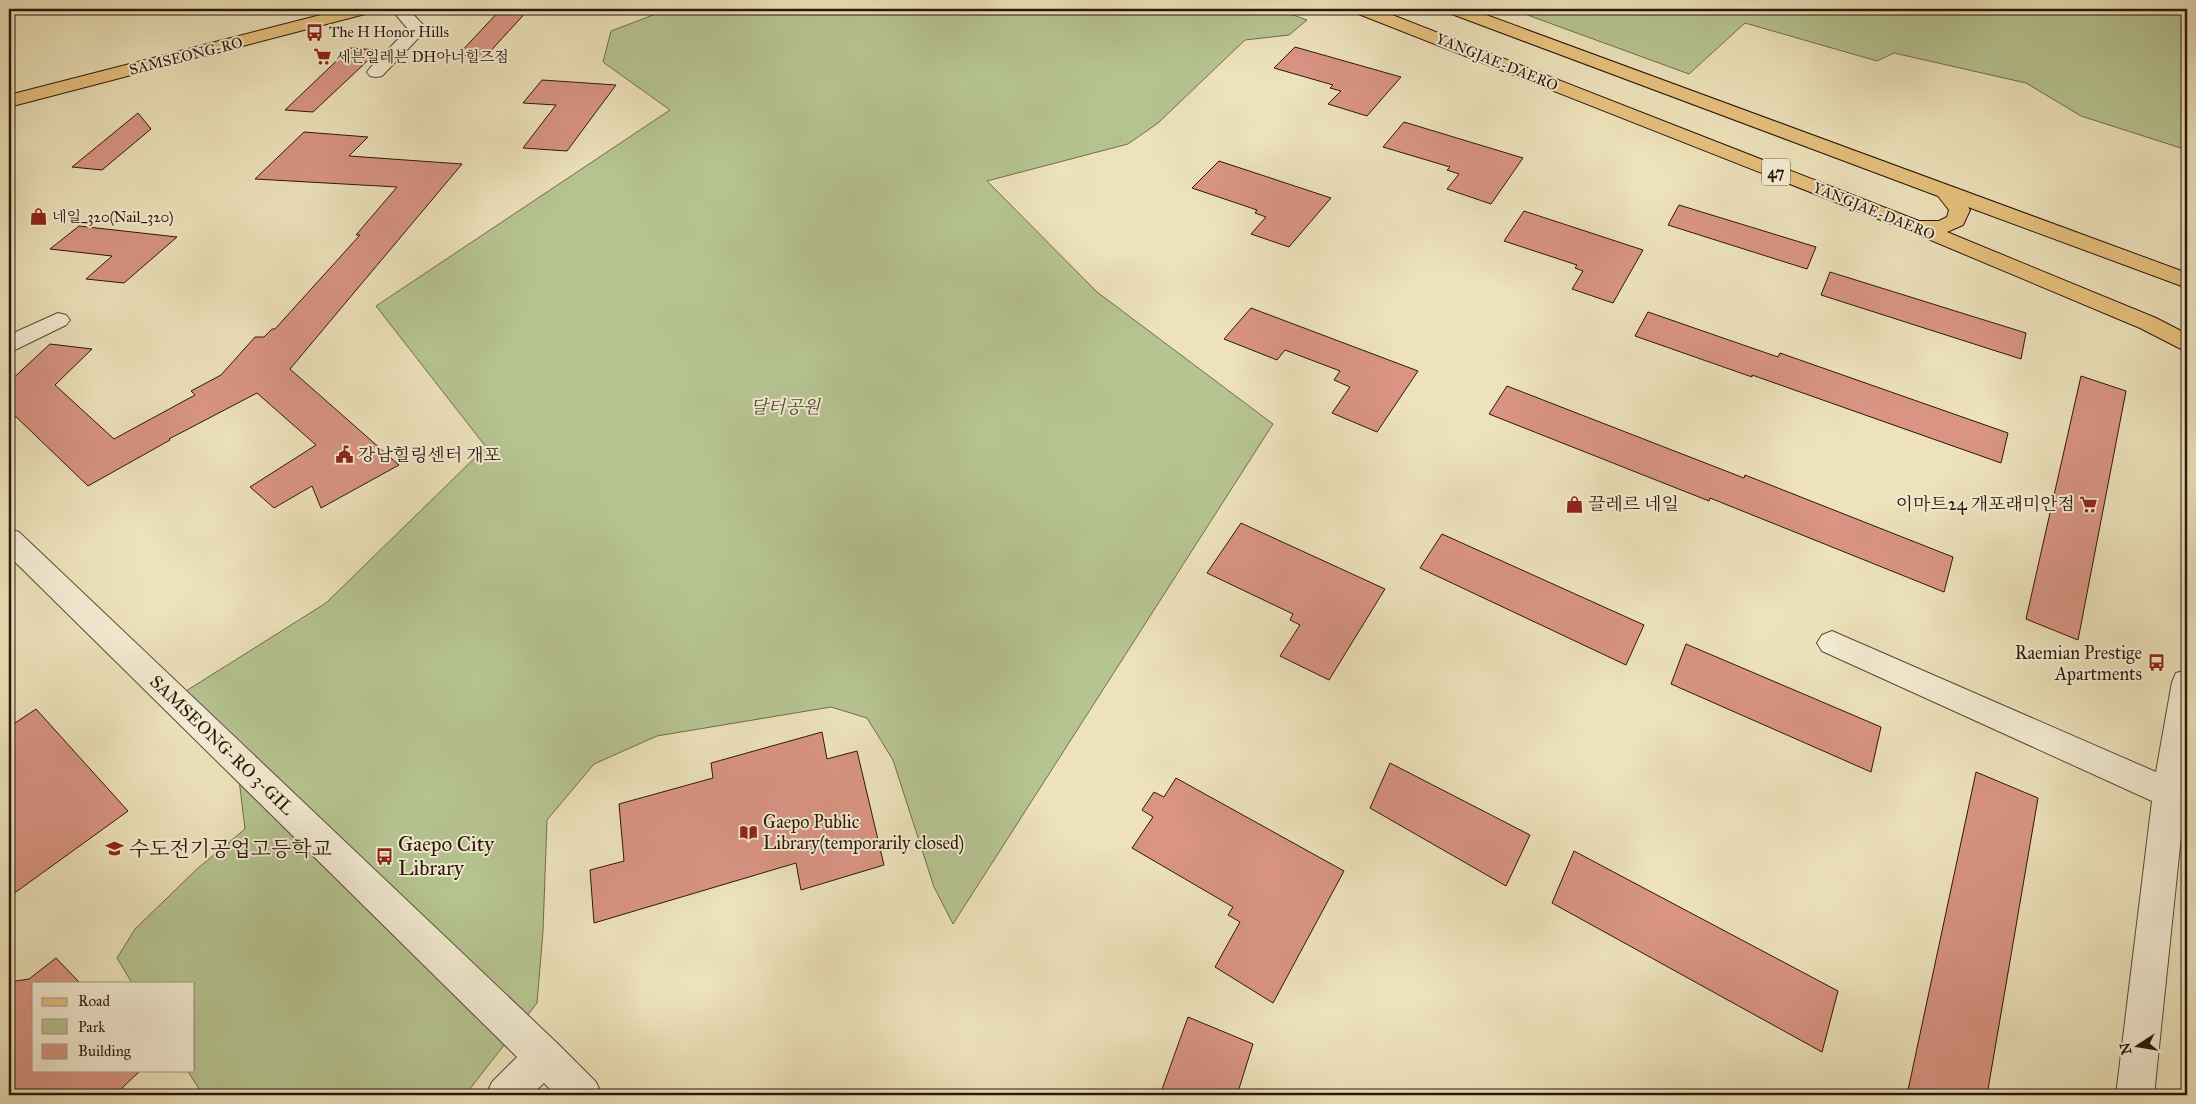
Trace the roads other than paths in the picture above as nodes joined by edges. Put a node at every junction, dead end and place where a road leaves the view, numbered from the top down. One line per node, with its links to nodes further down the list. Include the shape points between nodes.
1 (315, 9): 7 (main road, SAMSEONG-RO)
2 (362, 9): 8 (main road, SAMSEONG-RO)
3 (400, 9): 6 (street, via 418,29)
4 (1362, 9): 10 (main road, YANGJAE-DAERO / 47)
5 (1455, 9): 9 (main road, YANGJAE-DAERO / 47)
6 (376, 72)
7 (9, 88)
8 (9, 101)
9 (1946, 192): 10 (main road, via 1960,210 1956,221 1942,227); 11 (main road, YANGJAE-DAERO / 47)
10 (1916, 227): 13 (main road, YANGJAE-DAERO / 47, via 2148,323)
11 (2187, 282)
12 (58, 320): 14 (street)
13 (2187, 343)
14 (9, 344)
15 (9, 539): 19 (street, SAMSEONG-RO 3-GIL)
16 (1832, 643): 18 (street)
17 (2187, 682): 18 (street)
18 (2169, 793): 22 (street)
19 (544, 1056): 20 (street); 21 (street, SAMSEONG-RO 3-GIL)
20 (505, 1095)
21 (583, 1095)
22 (2135, 1095)

